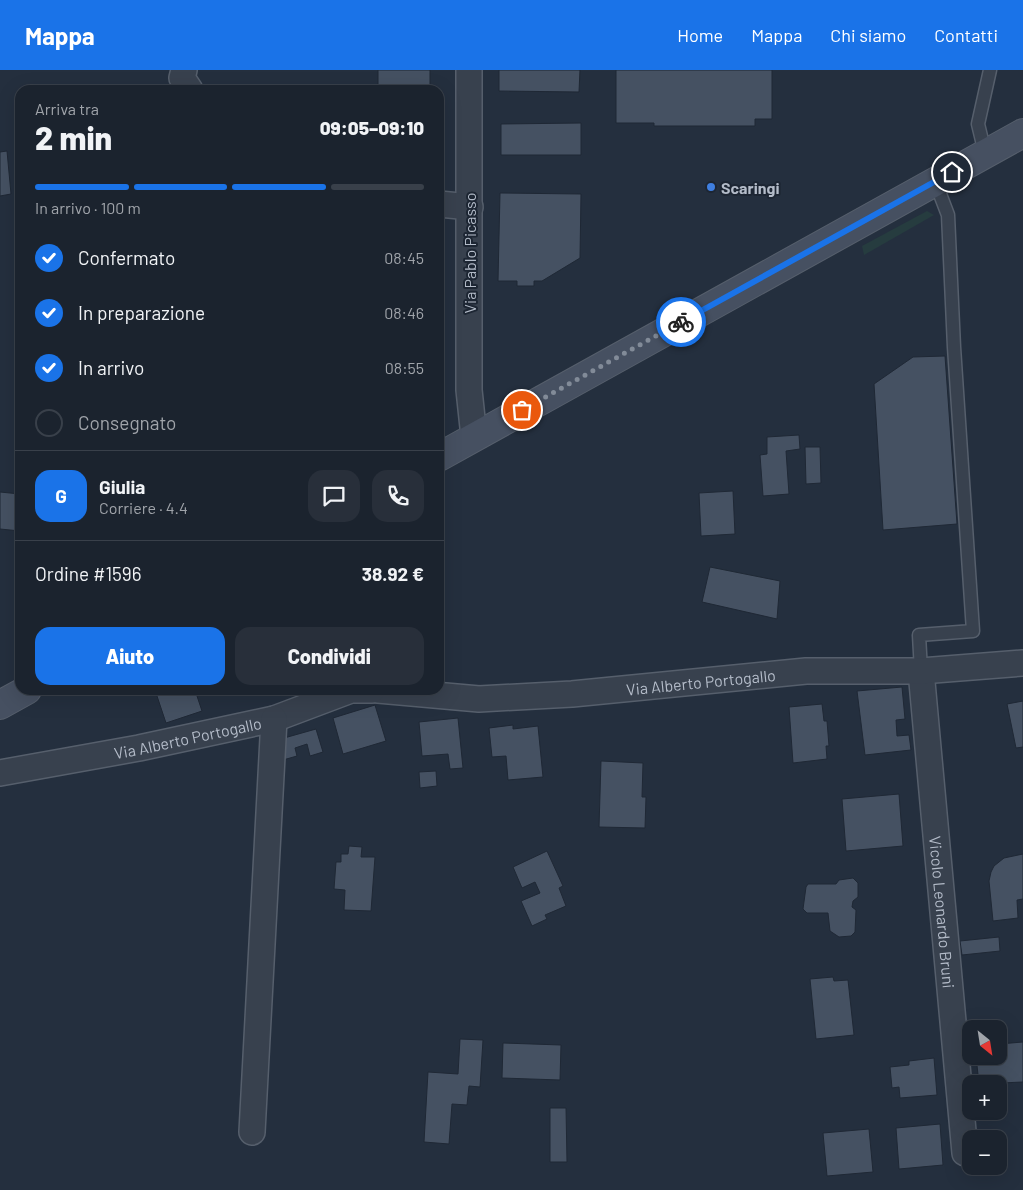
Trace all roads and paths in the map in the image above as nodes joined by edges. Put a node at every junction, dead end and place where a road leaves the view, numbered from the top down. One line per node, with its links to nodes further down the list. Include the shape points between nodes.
1 (184, 70): 4 (street, via 182,78)
2 (469, 70): 9 (street, Via Pablo Picasso)
3 (990, 70): 6 (lane, via 978,124)
4 (187, 85)
5 (1023, 132): 6 (main road)
6 (985, 153): 7 (main road)
7 (935, 181): 10 (main road); 13 (lane, via 948,215 973,631 919,635)
8 (444, 204): 9 (street)
9 (470, 207): 10 (street, Via Pablo Picasso, via 469,390)
10 (474, 437): 11 (main road)
11 (444, 451)
12 (1023, 663): 13 (street, Via Alberto Portogallo)
13 (921, 671): 16 (street, Via Alberto Portogallo, via 806,671 572,694 479,699); 20 (street, Vicolo Leonardo Bruni)
14 (18, 695): 17 (main road)
15 (338, 695): 18 (street, Via Alberto Portogallo)
16 (434, 695)
17 (0, 705)
18 (274, 720): 19 (street, Via Alberto Portogallo); 21 (street)
19 (0, 773)
20 (963, 1130)
21 (252, 1132)

